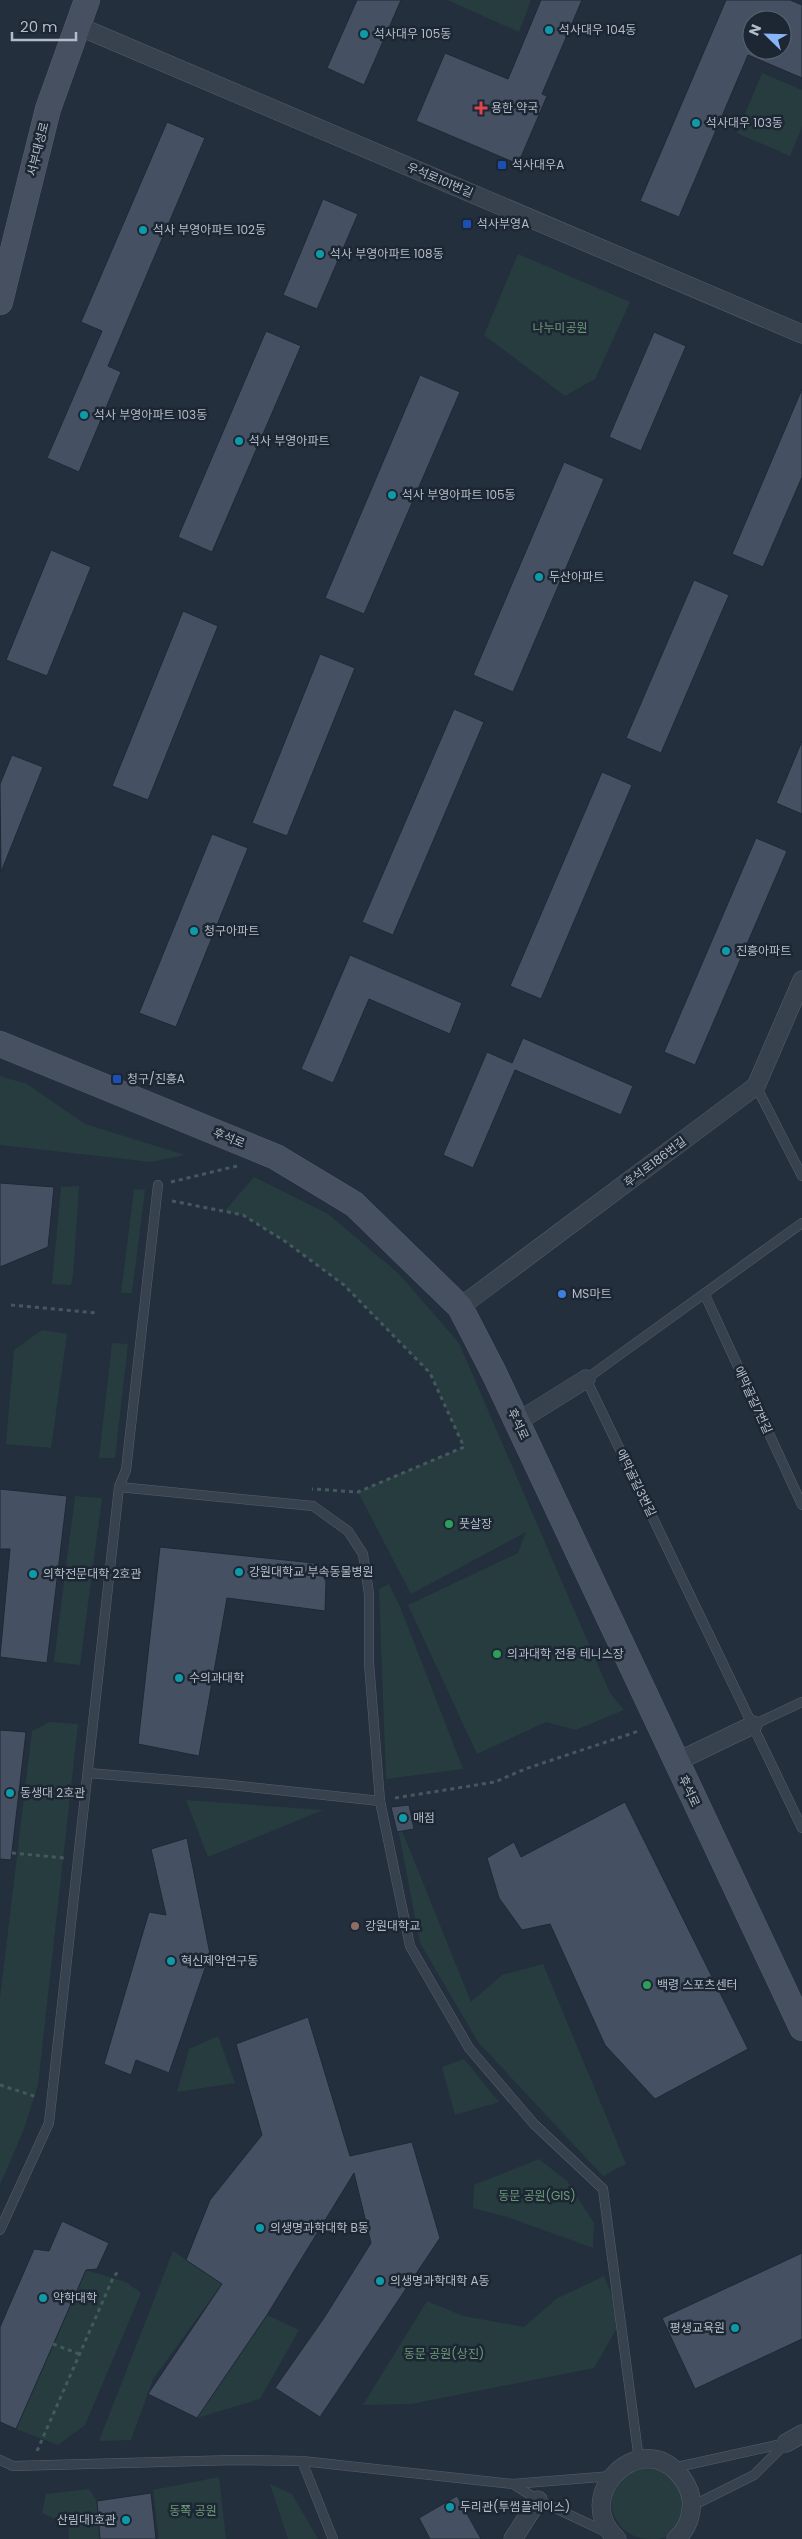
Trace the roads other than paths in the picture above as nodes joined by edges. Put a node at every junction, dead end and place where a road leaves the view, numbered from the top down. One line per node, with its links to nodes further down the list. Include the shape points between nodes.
1 (87, 0): 2 (street, 서부대성로)
2 (78, 26): 3 (street, 서부대성로, via 48,109); 4 (street, 우석로101번길)
3 (0, 302)
4 (802, 334)
5 (802, 980): 7 (street, 후석로186번길)
6 (0, 1044): 12 (street, 후석로, via 276,1157 354,1204)
7 (756, 1086): 8 (lane); 12 (street, 후석로186번길)
8 (802, 1176)
9 (158, 1185): 15 (lane, via 126,1470)
10 (802, 1223): 11 (lane)
11 (705, 1295): 13 (lane); 16 (lane, 애막골길7번길)
12 (460, 1307): 14 (street, 후석로)
13 (586, 1379): 14 (street); 18 (lane, 애막골길3번길)
14 (517, 1422): 19 (street, 후석로)
15 (119, 1487): 20 (lane); 21 (lane, via 313,1506 348,1531 363,1554 369,1594 369,1663)
16 (802, 1505)
17 (802, 1702): 18 (lane)
18 (753, 1725): 19 (street); 22 (lane, 애막골길3번길)
19 (676, 1762): 23 (street, 후석로)
20 (88, 1773): 21 (lane); 24 (lane, via 49,2123)
21 (380, 1801): 28 (lane, via 410,1946 415,1955 469,2048 534,2124 603,2188)
22 (802, 1828)
23 (802, 2028)
24 (0, 2230)
25 (802, 2434): 26 (street)
26 (786, 2443): 30 (lane); 34 (lane, via 754,2475)
27 (0, 2460): 29 (lane, via 13,2466 235,2460)
28 (639, 2460): 30 (street, via 651,2460); 31 (street)
29 (302, 2462): 32 (lane); 36 (lane)
30 (673, 2468): 34 (street, via 690,2491)
31 (612, 2476): 32 (lane); 35 (street, via 604,2489 601,2505 604,2520)
32 (513, 2484): 33 (lane)
33 (538, 2500): 35 (lane); 37 (street)
34 (692, 2506): 38 (street, via 689,2522)
35 (614, 2536)
36 (333, 2539)
37 (513, 2539)
38 (676, 2539)

